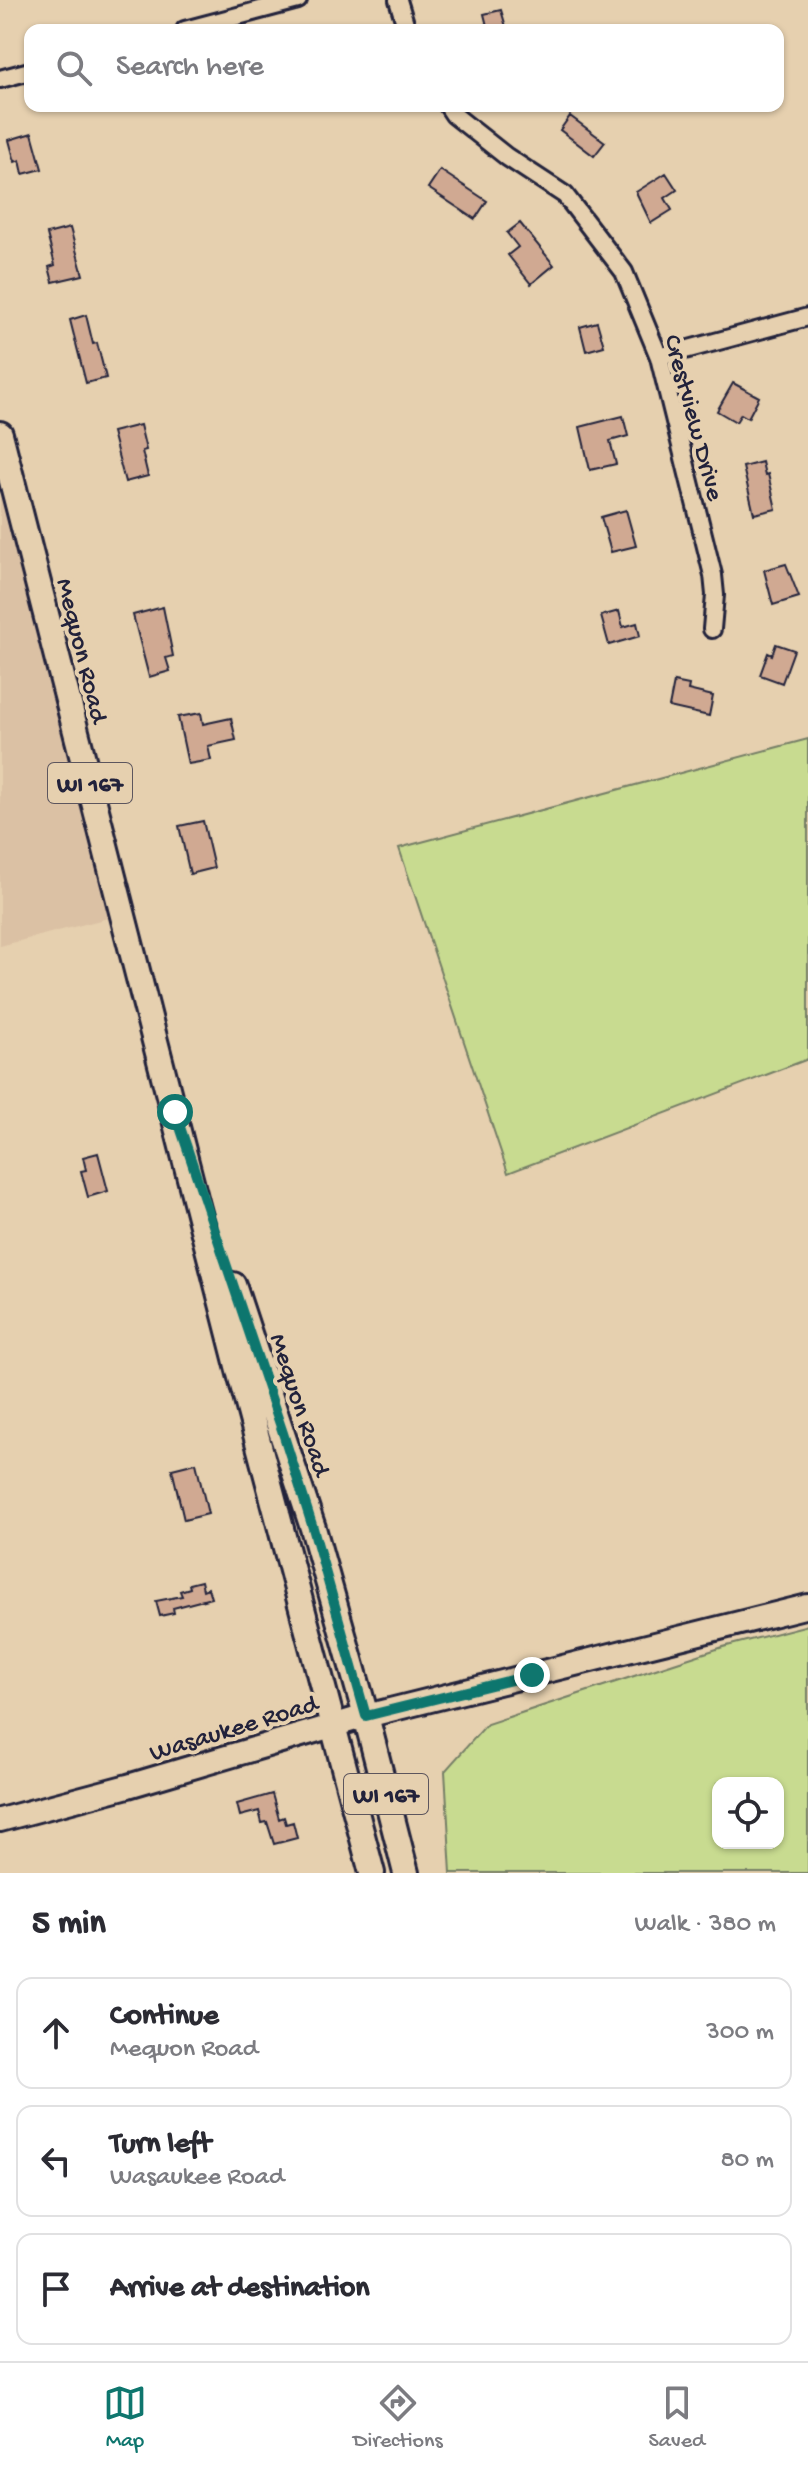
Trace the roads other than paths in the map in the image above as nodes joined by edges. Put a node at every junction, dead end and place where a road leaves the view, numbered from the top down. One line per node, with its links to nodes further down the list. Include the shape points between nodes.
1 (298, 0): 3 (street)
2 (398, 0): 4 (street)
3 (208, 24)
4 (405, 24)
5 (24, 73): 6 (street)
6 (0, 79)
7 (452, 112): 9 (street, Crestview Drive, via 565,195 624,272)
8 (808, 317): 9 (street)
9 (659, 357): 11 (street, Crestview Drive, via 713,575)
10 (0, 434): 12 (main road, Mequon Road / WI 167)
11 (712, 629)
12 (175, 1112): 13 (main road, Mequon Road / WI 167); 15 (main road, Mequon Road / WI 167, via 287,1447)
13 (239, 1370): 15 (main road, via 297,1535 342,1692 353,1709); 16 (main road, Mequon Road / WI 167)
14 (808, 1606): 15 (street, Wasaukee Road)
15 (366, 1716): 16 (street, Wasaukee Road); 20 (main road, WI 167)
16 (332, 1725): 17 (street, Wasaukee Road); 18 (main road, WI 167); 19 (main road, via 347,1732 357,1748)
17 (0, 1820)
18 (372, 1873)
19 (389, 1873)
20 (406, 1873)

